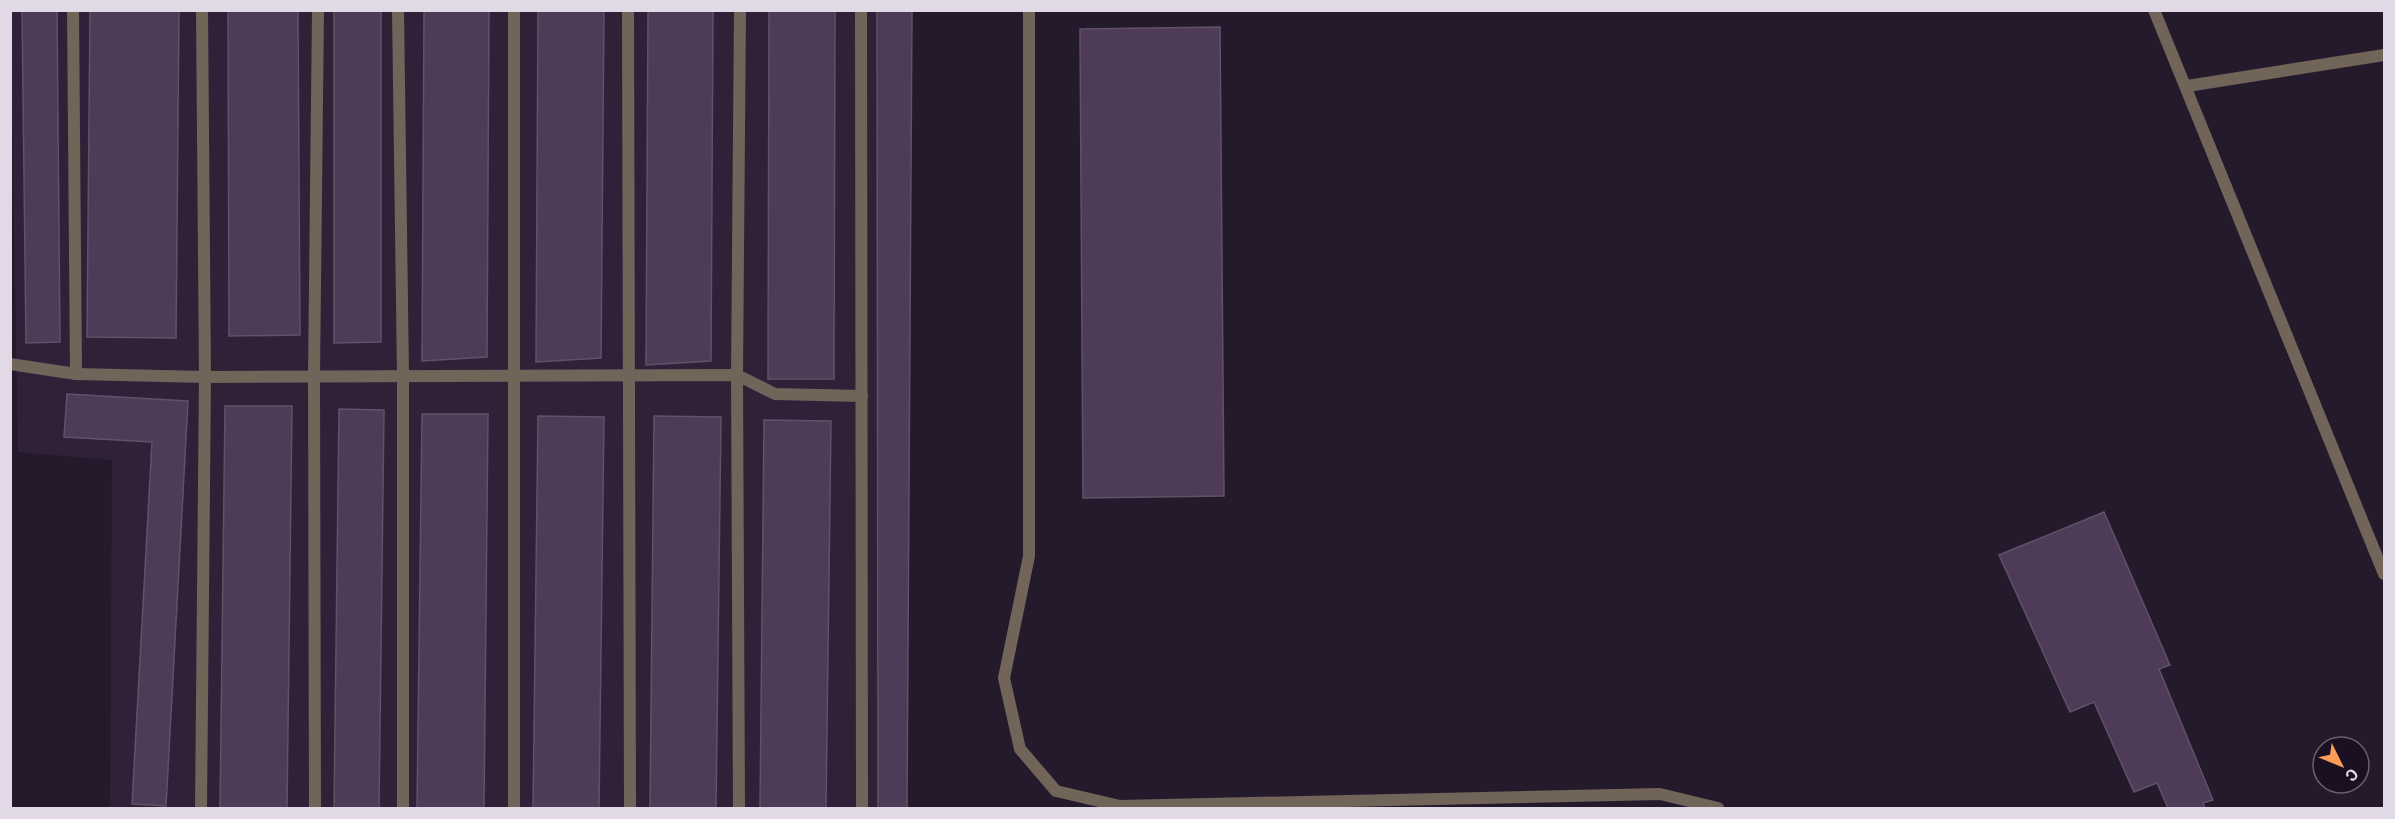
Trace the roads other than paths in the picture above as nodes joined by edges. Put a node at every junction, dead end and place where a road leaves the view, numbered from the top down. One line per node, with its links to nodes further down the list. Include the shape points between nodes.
1 (73, 10): 14 (street)
2 (202, 10): 16 (street)
3 (318, 10): 17 (street)
4 (398, 10): 18 (street)
5 (514, 10): 19 (street)
6 (628, 10): 20 (street)
7 (740, 10): 15 (street)
8 (861, 10): 21 (street)
9 (1029, 10): 30 (street, via 1029,556 1004,678 1020,749 1056,791 1120,806 1660,794)
10 (2154, 10): 12 (street)
11 (2385, 55): 12 (street)
12 (2187, 86): 22 (street)
13 (10, 364): 14 (street)
14 (76, 374): 16 (street)
15 (737, 375): 20 (street); 21 (street, via 775,394); 28 (street)
16 (205, 376): 17 (street); 23 (street)
17 (314, 376): 18 (street); 24 (street)
18 (403, 376): 19 (street); 25 (street)
19 (515, 376): 20 (street); 26 (street)
20 (630, 376): 27 (street)
21 (862, 396): 29 (street)
22 (2385, 574)
23 (201, 808)
24 (315, 808)
25 (403, 808)
26 (514, 808)
27 (630, 808)
28 (739, 808)
29 (862, 808)
30 (1718, 808)

